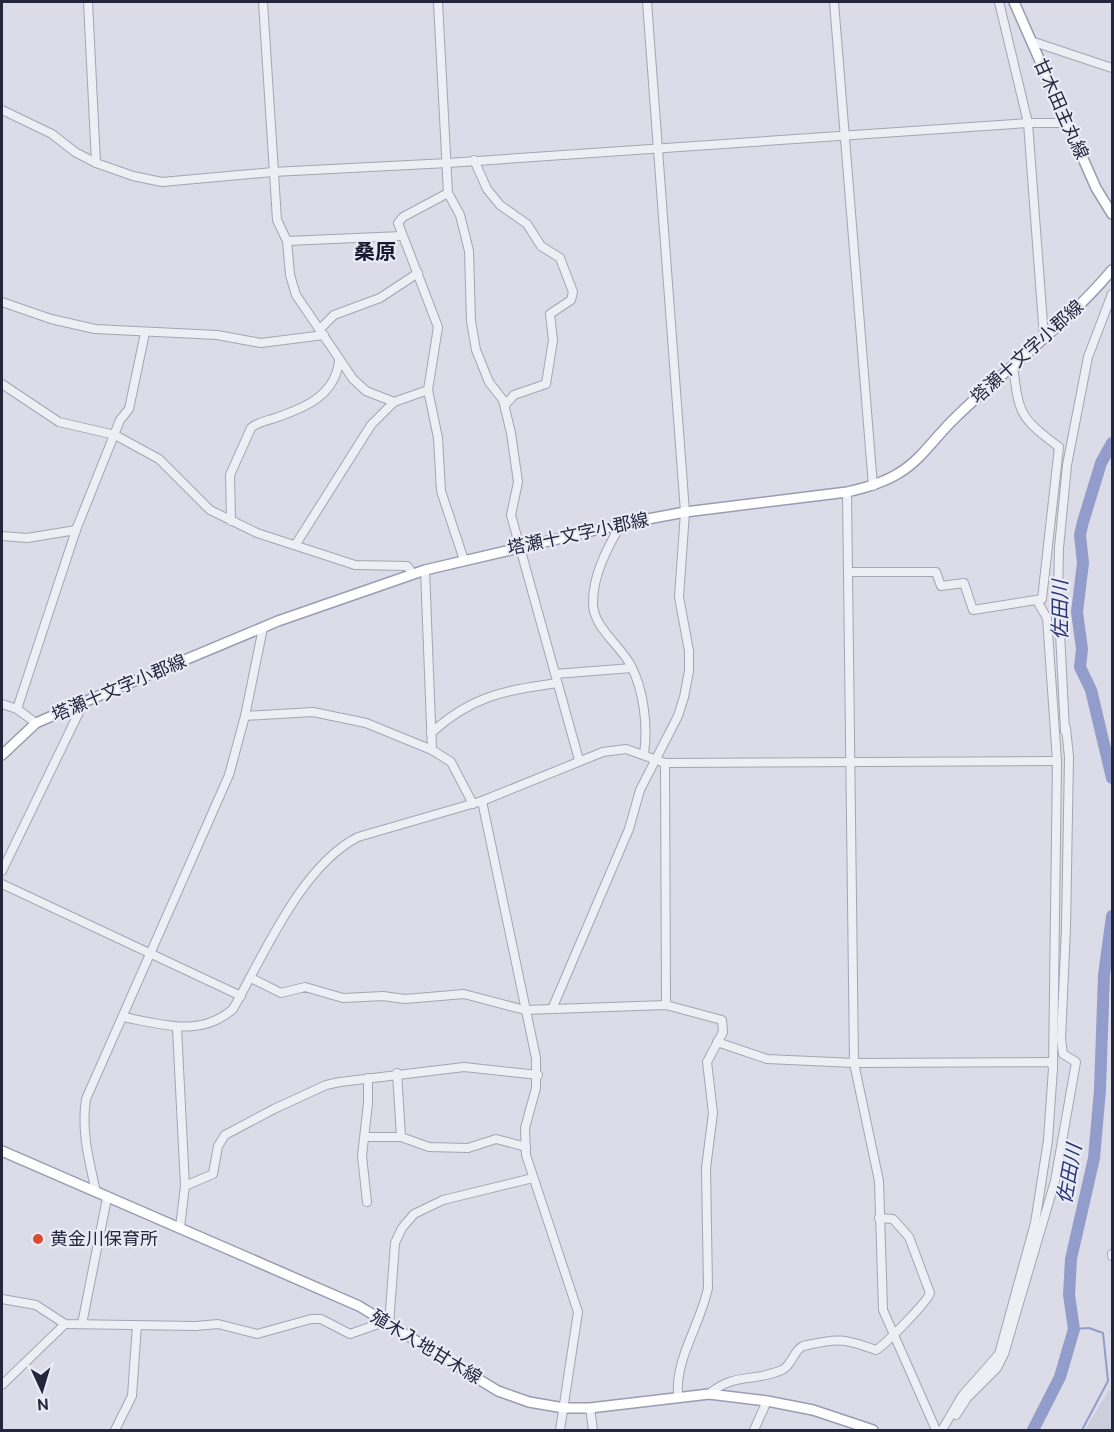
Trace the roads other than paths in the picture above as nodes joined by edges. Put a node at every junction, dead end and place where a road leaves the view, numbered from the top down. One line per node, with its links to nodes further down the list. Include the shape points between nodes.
1 (88, 2): 16 (street)
2 (263, 2): 18 (street)
3 (438, 2): 17 (street)
4 (647, 2): 14 (street)
5 (834, 2): 13 (street)
6 (999, 2): 11 (street)
7 (1014, 2): 8 (main road, 甘木田主丸線)
8 (1031, 41): 9 (street); 12 (main road, 甘木田主丸線)
9 (1113, 68)
10 (2, 110): 16 (street, via 52,134)
11 (1028, 123): 12 (street); 13 (street); 29 (street)
12 (1067, 123): 20 (main road, 甘木田主丸線, via 1096,188)
13 (844, 135): 14 (street); 37 (street)
14 (658, 147): 15 (street); 39 (street)
15 (474, 160): 17 (street); 35 (street, via 487,189 500,205 526,224 541,246 560,258 573,292 571,300 550,314 553,340 546,384 514,395)
16 (96, 163): 18 (street, via 162,182)
17 (448, 163): 18 (street); 19 (street)
18 (273, 172): 22 (street, via 277,220)
19 (448, 193): 21 (street, via 403,217 398,223); 35 (street, via 460,215 469,251 476,350 489,382)
20 (1113, 214)
21 (402, 236): 22 (street); 24 (street)
22 (287, 241): 27 (street, via 293,288)
23 (1113, 270): 29 (main road, 塔瀬十文字小郡線)
24 (418, 273): 27 (street, via 380,298 334,315); 33 (street, via 438,327)
25 (1113, 294): 60 (street, via 1088,357 1067,465 1058,594)
26 (2, 302): 28 (street, via 81,327)
27 (322, 332): 28 (street, via 261,343 217,335); 30 (street)
28 (145, 333): 36 (street, via 129,409)
29 (1044, 337): 31 (main road, 塔瀬十文字小郡線)
30 (339, 361): 34 (street, via 366,391); 40 (street, via 333,380 317,399 250,428 230,475)
31 (1013, 366): 37 (main road, 塔瀬十文字小郡線, via 918,458 900,473); 50 (street, via 1018,406 1040,434 1059,447 1045,595)
32 (2, 384): 36 (street, via 59,422)
33 (428, 390): 34 (street); 46 (street, via 438,438 441,491)
34 (394, 402): 44 (street, via 371,425)
35 (505, 405): 45 (street, via 517,468 517,492 511,515)
36 (115, 435): 40 (street, via 159,459 210,510); 42 (street)
37 (873, 486): 38 (main road, 塔瀬十文字小郡線)
38 (847, 492): 39 (main road, 塔瀬十文字小郡線); 48 (street)
39 (685, 512): 41 (main road, 塔瀬十文字小郡線); 65 (street, via 679,597 688,636 689,671 678,716)
40 (231, 521): 44 (street)
41 (621, 524): 45 (main road, 塔瀬十文字小郡線); 52 (street, via 605,554 592,602 599,623)
42 (76, 530): 43 (street, via 27,538); 57 (street)
43 (2, 536)
44 (296, 544): 49 (street, via 356,564 407,566)
45 (519, 547): 46 (main road, 塔瀬十文字小郡線); 53 (street)
46 (464, 560): 47 (main road, 塔瀬十文字小郡線)
47 (425, 570): 49 (main road, 塔瀬十文字小郡線); 61 (street)
48 (849, 572): 50 (street, via 936,572 941,586 964,583 976,611); 69 (street)
49 (413, 574): 51 (main road, 塔瀬十文字小郡線)
50 (1037, 601): 67 (street, via 1047,618)
51 (263, 628): 55 (main road, 塔瀬十文字小郡線); 58 (street)
52 (632, 668): 53 (street); 63 (street, via 645,728)
53 (555, 674): 54 (street)
54 (557, 683): 61 (street, via 511,690 476,701 453,713); 66 (street)
55 (84, 702): 59 (main road, 塔瀬十文字小郡線); 72 (street)
56 (2, 704): 57 (street)
57 (17, 709): 59 (street)
58 (245, 716): 62 (street, via 313,712 366,723); 74 (street, via 229,775)
59 (36, 723): 64 (main road, 塔瀬十文字小郡線)
60 (1066, 728): 67 (street); 83 (street, via 1069,758)
61 (431, 733): 62 (street)
62 (432, 750): 71 (street, via 456,768)
63 (644, 754): 65 (street); 66 (street, via 617,749)
64 (2, 755)
65 (654, 759): 68 (street); 78 (street, via 639,790 629,829)
66 (579, 760): 70 (street)
67 (1057, 761): 69 (street); 85 (street)
68 (665, 763): 69 (street); 77 (street)
69 (850, 763): 84 (street)
70 (482, 801): 71 (street); 79 (street)
71 (473, 804): 75 (street, via 358,837 330,855 300,892)
72 (2, 871)
73 (2, 884): 74 (street)
74 (150, 956): 76 (street); 80 (street)
75 (251, 978): 76 (street); 79 (street, via 281,993 305,987 343,998 405,999 464,994)
76 (241, 996): 81 (street, via 221,1020)
77 (666, 1005): 78 (street); 82 (street, via 722,1020 724,1027)
78 (552, 1009): 79 (street)
79 (525, 1010): 87 (street)
80 (123, 1017): 81 (street); 95 (street, via 86,1099 83,1118)
81 (177, 1028): 94 (street)
82 (717, 1042): 84 (street, via 767,1059); 108 (street, via 707,1062 713,1113 706,1168 708,1288 680,1366)
83 (1063, 1054): 85 (street); 112 (street, via 1076,1062 1063,1145 1035,1257 1004,1354 997,1368)
84 (854, 1063): 85 (street, via 1051,1062); 98 (street, via 877,1168)
85 (1053, 1068): 112 (street, via 1048,1140 1035,1223 999,1354 962,1396)
86 (397, 1073): 87 (street, via 464,1067); 88 (street); 90 (street)
87 (538, 1075): 91 (street, via 525,1128)
88 (368, 1078): 89 (street); 94 (street, via 327,1085 225,1135 218,1146 213,1174)
89 (365, 1137): 90 (street); 97 (street, via 362,1156)
90 (401, 1137): 91 (street, via 429,1147 468,1148 496,1139)
91 (526, 1147): 93 (street)
92 (2, 1151): 95 (main road, 殖木入地甘木線)
93 (533, 1178): 103 (street, via 443,1200 414,1214 395,1243); 110 (street, via 578,1312)
94 (185, 1186): 99 (street)
95 (96, 1192): 96 (main road, 殖木入地甘木線)
96 (107, 1198): 99 (main road, 殖木入地甘木線); 102 (street)
97 (367, 1202)
98 (879, 1218): 105 (street, via 880,1301); 105 (street, via 893,1219 909,1237 930,1293)
99 (180, 1227): 103 (main road, 殖木入地甘木線, via 359,1306)
100 (2, 1299): 101 (street, via 36,1305)
101 (65, 1324): 102 (street); 106 (street)
102 (82, 1324): 104 (street)
103 (386, 1324): 104 (street, via 350,1334 321,1319 257,1334 210,1323); 110 (main road, 殖木入地甘木線, via 498,1391)
104 (137, 1325): 113 (street, via 132,1396)
105 (892, 1338): 107 (street, via 876,1350 840,1340 803,1346 785,1368 754,1379 733,1379); 112 (street)
106 (2, 1385)
107 (708, 1394): 108 (main road, 殖木入地甘木線); 109 (main road, 殖木入地甘木線)
108 (678, 1396): 111 (main road, 殖木入地甘木線)
109 (767, 1401): 116 (street); 117 (main road, 殖木入地甘木線, via 813,1410)
110 (564, 1408): 111 (main road, 殖木入地甘木線); 114 (street)
111 (590, 1408): 115 (street)
112 (940, 1430)
113 (115, 1431)
114 (560, 1431)
115 (593, 1431)
116 (754, 1431)
117 (873, 1431)

